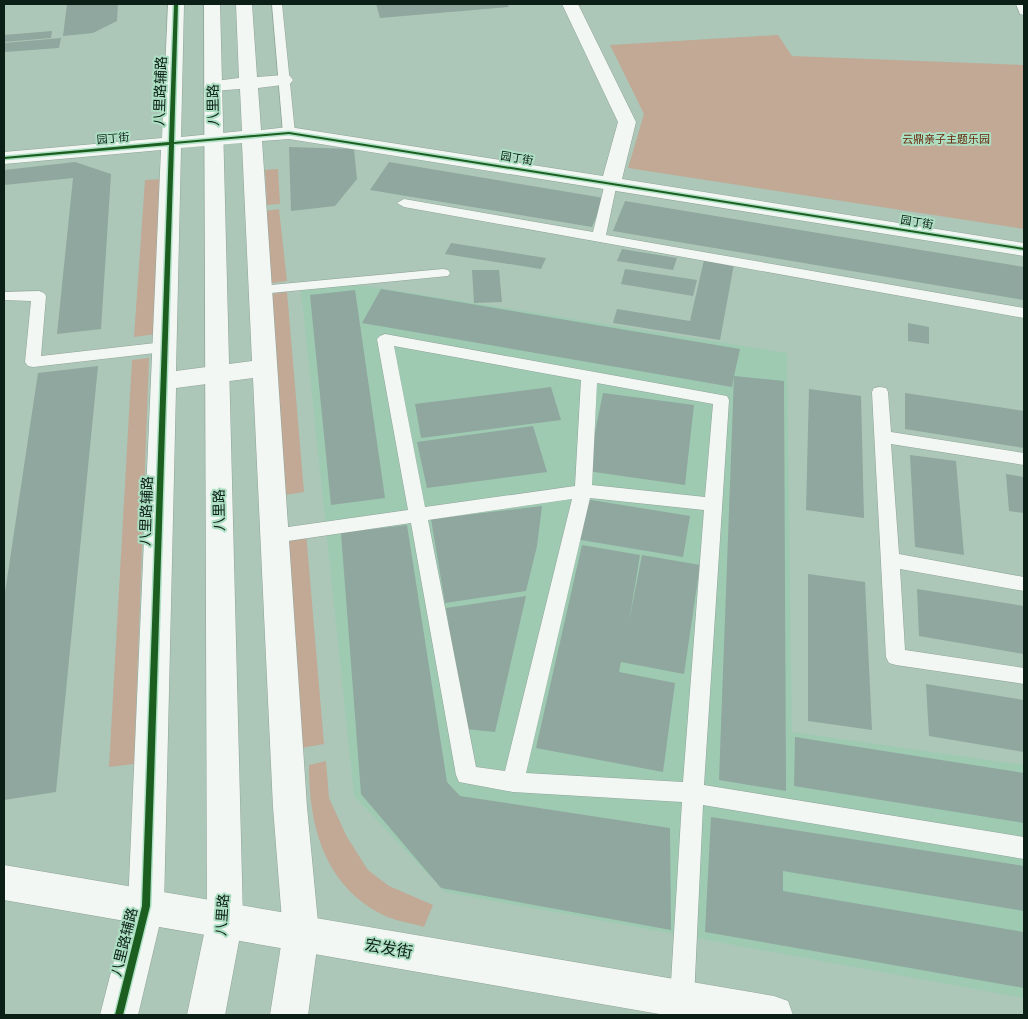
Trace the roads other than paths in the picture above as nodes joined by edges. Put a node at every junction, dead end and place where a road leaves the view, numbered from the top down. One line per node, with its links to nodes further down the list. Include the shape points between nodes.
1 (176, 4): 14 (street, 八里路辅路)
2 (213, 4): 10 (street, 八里路)
3 (244, 4): 9 (street)
4 (277, 4): 8 (lane)
5 (570, 4): 16 (street, via 627,122)
6 (1022, 4): 7 (lane)
7 (1024, 12)
8 (284, 80): 9 (street); 11 (lane)
9 (249, 83): 10 (street); 12 (street)
10 (213, 86): 13 (street, 八里路)
11 (289, 133): 12 (street, 园丁街); 16 (street, 园丁街)
12 (252, 136): 13 (street, 园丁街); 21 (street)
13 (214, 139): 14 (street, 园丁街); 26 (street, 八里路)
14 (171, 143): 15 (street, 园丁街); 24 (street, 八里路辅路)
15 (4, 158)
16 (611, 183): 18 (lane); 19 (street, 园丁街)
17 (404, 203): 18 (lane)
18 (598, 238): 23 (lane)
19 (1024, 249)
20 (443, 273): 21 (lane)
21 (260, 290): 25 (street)
22 (4, 296): 24 (lane, via 39,296 33,362)
23 (1024, 314)
24 (164, 347): 28 (street, 八里路辅路)
25 (265, 368): 26 (street); 35 (street)
26 (217, 374): 28 (street); 44 (street, 八里路)
27 (589, 376): 32 (lane); 33 (lane, via 721,400); 34 (lane, via 385,339)
28 (163, 381): 43 (street, 八里路辅路)
29 (880, 392): 30 (lane)
30 (883, 437): 31 (lane); 36 (lane)
31 (1024, 459)
32 (583, 491): 33 (lane); 34 (lane); 39 (lane)
33 (714, 504): 40 (lane)
34 (418, 515): 35 (lane); 39 (lane, via 467,775)
35 (274, 536): 45 (street)
36 (890, 560): 37 (lane); 38 (lane, via 896,657)
37 (1024, 584)
38 (1024, 676)
39 (513, 782): 40 (lane)
40 (693, 793): 41 (lane); 46 (lane)
41 (1024, 848)
42 (4, 882): 43 (street, 宏发街)
43 (146, 906): 44 (street, 宏发街); 47 (street, 八里路辅路)
44 (224, 920): 45 (street, 宏发街); 48 (street, 八里路)
45 (302, 933): 46 (street, 宏发街); 49 (street)
46 (682, 999): 50 (street, 宏发街)
47 (119, 1015)
48 (206, 1015)
49 (289, 1015)
50 (774, 1015)

